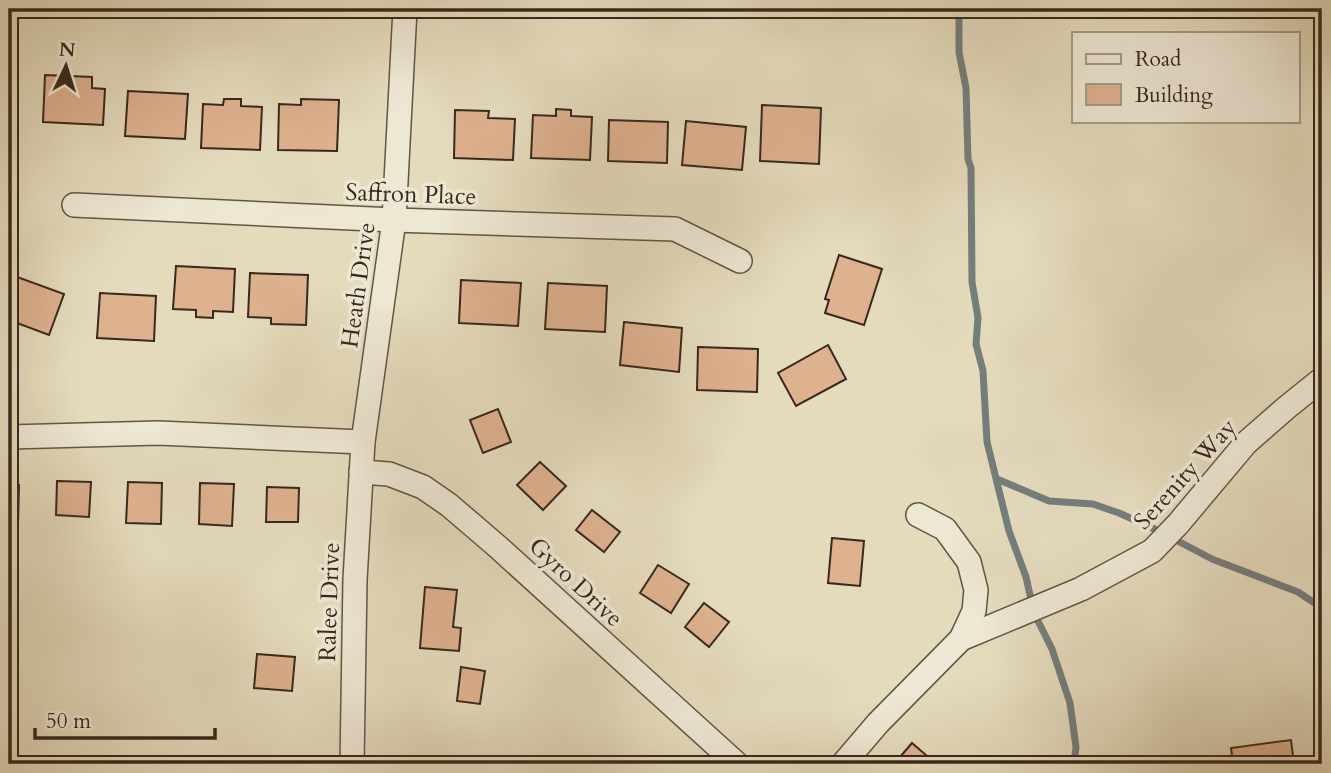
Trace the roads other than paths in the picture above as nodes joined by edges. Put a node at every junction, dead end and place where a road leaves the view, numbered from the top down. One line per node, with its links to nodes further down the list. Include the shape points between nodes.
1 (405, 9): 3 (street, Heath Drive)
2 (74, 205): 3 (street, Saffron Place)
3 (394, 220): 4 (street, Saffron Place, via 675,229); 7 (street, Heath Drive)
4 (740, 261)
5 (1322, 379): 10 (street, Serenity Way, via 1246,443 1152,551 1081,589)
6 (9, 437): 7 (street, via 158,433)
7 (363, 442): 8 (street, Ralee Drive)
8 (361, 472): 11 (street, Ralee Drive); 12 (street, Gyro Drive, via 389,474 423,487 449,505)
9 (918, 515): 10 (street, Serenity Way, via 945,529 969,562 974,611)
10 (961, 639): 13 (street, Serenity Way)
11 (352, 764)
12 (737, 764)
13 (843, 764)

